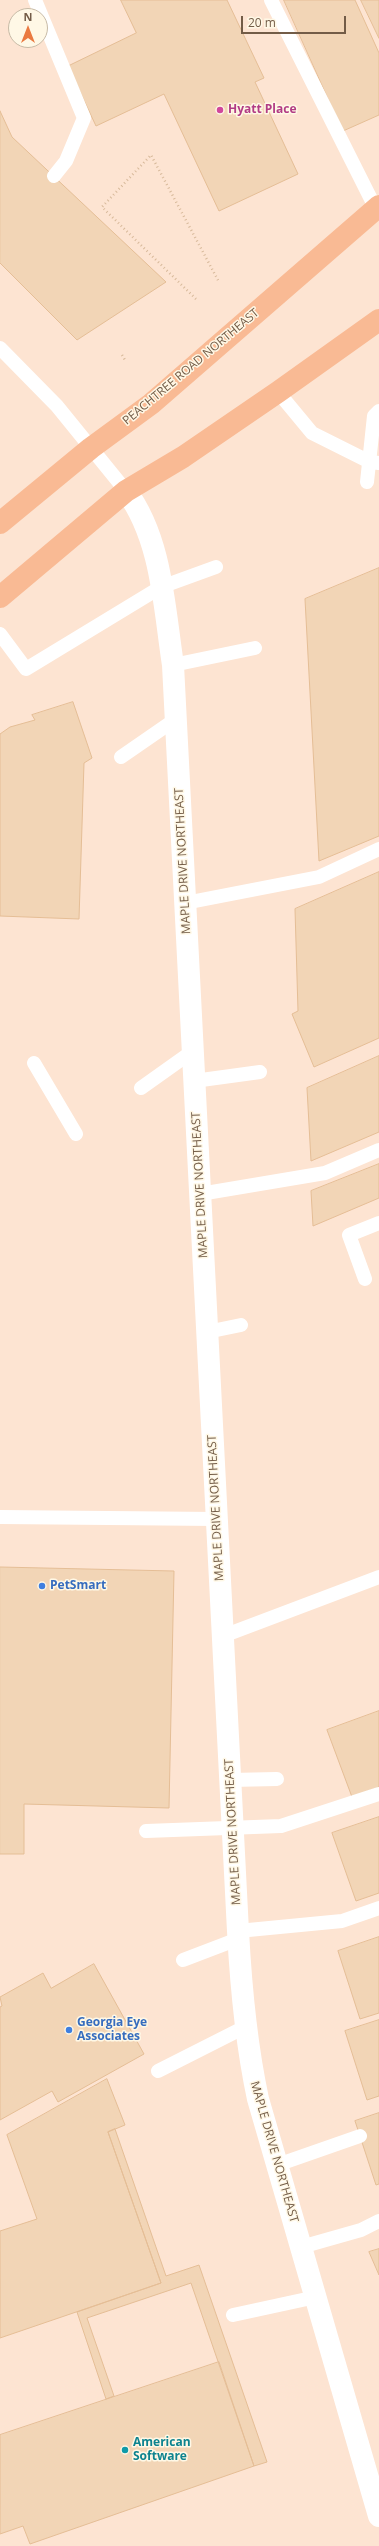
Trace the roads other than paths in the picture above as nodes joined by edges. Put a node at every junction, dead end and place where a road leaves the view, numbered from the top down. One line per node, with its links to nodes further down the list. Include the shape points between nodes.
1 (35, 0): 3 (lane, via 84,118 66,161)
2 (271, 0): 4 (lane)
3 (54, 176)
4 (377, 208): 9 (highway, PEACHTREE ROAD NORTHEAST, via 151,404)
5 (379, 320): 7 (highway)
6 (0, 348): 9 (lane, via 57,406)
7 (278, 392): 10 (lane, via 312,433); 12 (highway)
8 (379, 411): 10 (lane, via 374,416)
9 (91, 448): 12 (lane); 13 (highway, PEACHTREE ROAD NORTHEAST)
10 (373, 462): 11 (lane)
11 (367, 482)
12 (126, 492): 15 (street, MAPLE DRIVE NORTHEAST, via 138,508 153,546); 16 (highway)
13 (0, 523)
14 (216, 567): 15 (lane)
15 (161, 587): 17 (lane, via 26,669); 19 (street, MAPLE DRIVE NORTHEAST)
16 (0, 597)
17 (0, 634)
18 (256, 648): 19 (lane)
19 (173, 664): 20 (street, MAPLE DRIVE NORTHEAST)
20 (176, 719): 21 (lane); 23 (street, MAPLE DRIVE NORTHEAST)
21 (121, 757)
22 (379, 849): 23 (lane, via 319,877)
23 (185, 903): 24 (street, MAPLE DRIVE NORTHEAST)
24 (193, 1051): 27 (street, MAPLE DRIVE NORTHEAST); 28 (lane)
25 (34, 1062): 29 (lane)
26 (260, 1072): 27 (lane)
27 (194, 1081): 31 (street, MAPLE DRIVE NORTHEAST)
28 (141, 1088)
29 (76, 1134)
30 (379, 1150): 31 (lane, via 326,1173)
31 (200, 1194): 35 (street, MAPLE DRIVE NORTHEAST)
32 (379, 1223): 33 (lane, via 349,1235)
33 (365, 1279)
34 (241, 1325): 35 (lane)
35 (207, 1332): 37 (street, MAPLE DRIVE NORTHEAST)
36 (0, 1517): 37 (lane)
37 (217, 1519): 39 (street, MAPLE DRIVE NORTHEAST)
38 (379, 1577): 39 (lane)
39 (223, 1636): 41 (street, MAPLE DRIVE NORTHEAST)
40 (277, 1779): 41 (lane)
41 (230, 1780): 43 (street, MAPLE DRIVE NORTHEAST)
42 (379, 1794): 43 (lane, via 281,1826)
43 (233, 1828): 44 (lane); 46 (street, MAPLE DRIVE NORTHEAST)
44 (146, 1831)
45 (379, 1908): 46 (lane, via 342,1921)
46 (238, 1935): 47 (lane); 48 (street, MAPLE DRIVE NORTHEAST)
47 (182, 1960)
48 (245, 2027): 49 (lane); 51 (street, MAPLE DRIVE NORTHEAST, via 258,2099)
49 (158, 2071)
50 (360, 2136): 51 (lane)
51 (277, 2165): 53 (street, MAPLE DRIVE NORTHEAST)
52 (379, 2221): 53 (lane, via 362,2230)
53 (301, 2247): 54 (street, MAPLE DRIVE NORTHEAST)
54 (316, 2297): 55 (lane); 56 (street, MAPLE DRIVE NORTHEAST)
55 (233, 2315)
56 (379, 2516)

